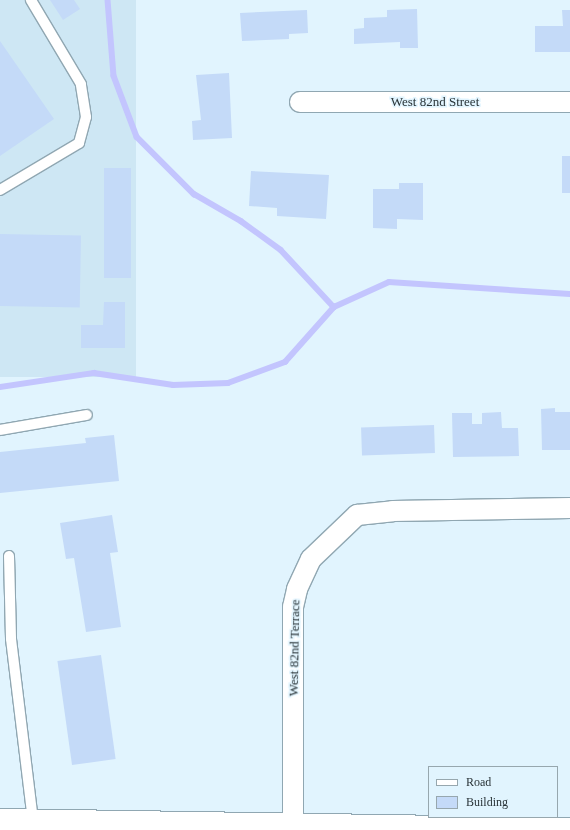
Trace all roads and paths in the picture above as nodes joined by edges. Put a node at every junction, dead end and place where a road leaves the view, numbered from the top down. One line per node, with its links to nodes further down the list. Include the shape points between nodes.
1 (31, 0): 4 (lane, via 81,84 86,117 79,143)
2 (300, 102): 3 (street, West 82nd Street)
3 (570, 102)
4 (0, 190)
5 (87, 415): 6 (lane)
6 (0, 430)
7 (570, 508): 11 (street, West 82nd Terrace, via 392,511 357,515 311,559 297,589 293,607)
8 (9, 556): 10 (lane, via 11,638)
9 (0, 820): 10 (street)
10 (33, 820): 11 (street)
11 (293, 826): 12 (street)
12 (570, 829)

